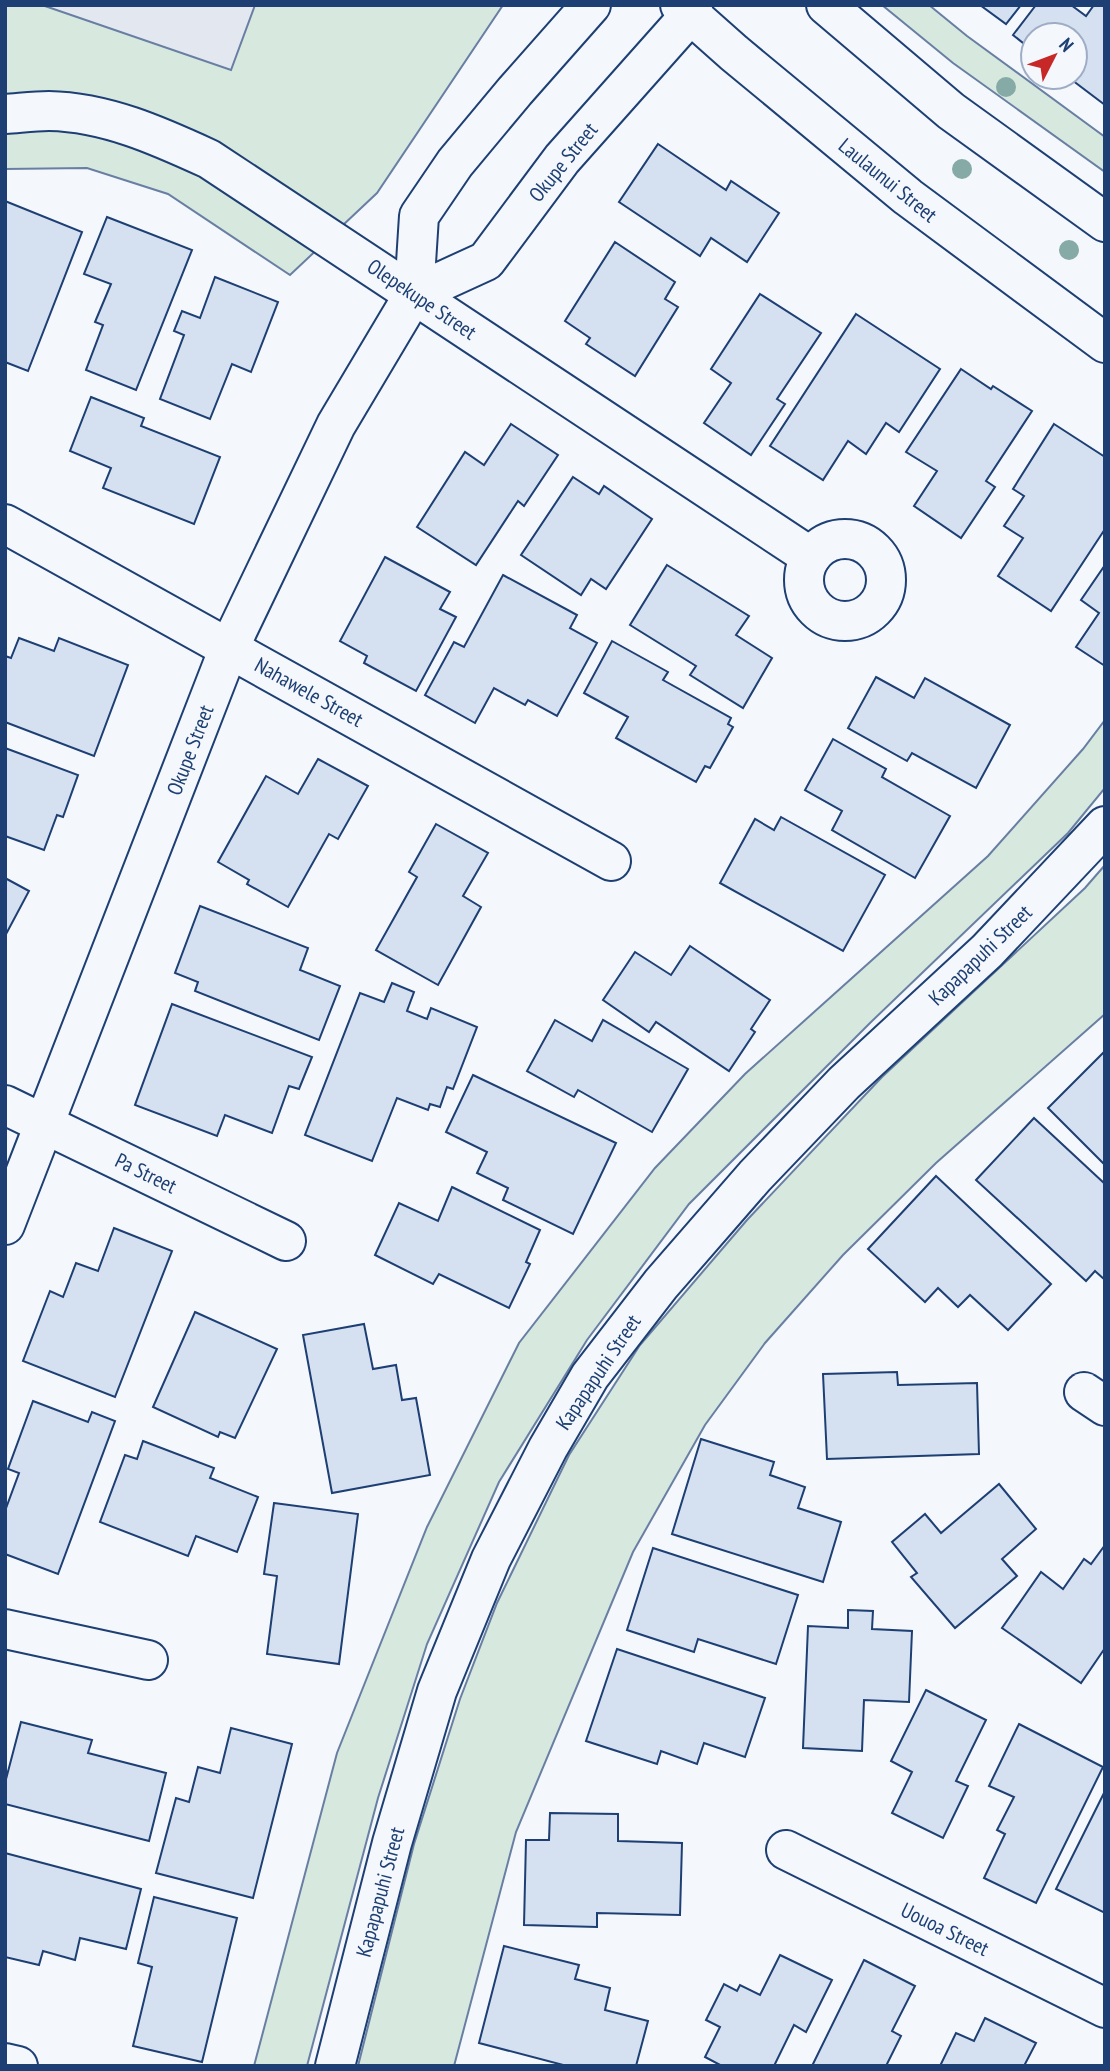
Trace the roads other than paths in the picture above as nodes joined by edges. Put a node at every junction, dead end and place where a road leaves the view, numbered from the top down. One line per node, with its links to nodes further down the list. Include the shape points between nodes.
1 (591, 5): 6 (street, Okupe Street, via 455,163 418,216)
2 (826, 5): 5 (street, via 951,111)
3 (688, 8): 6 (street, Okupe Street, via 562,159 486,261); 7 (street, Laulaunui Street, via 908,197)
4 (5, 114): 6 (street, Olepekupe Street, via 50,111 103,118 153,133 209,159)
5 (1105, 222)
6 (414, 294): 9 (street, Olepekupe Street); 10 (street, Okupe Street, via 336,425)
7 (1105, 343)
8 (5, 524): 10 (street, Nahawele Street)
9 (811, 557)
10 (229, 648): 12 (street, Nahawele Street); 14 (street, Okupe Street)
11 (1105, 826): 23 (street, Kapapapuhi Street, via 987,951 844,1083 755,1176 661,1284 590,1376 491,1559 437,1691 392,1843)
12 (611, 861)
13 (5, 1105): 14 (street, Pa Street)
14 (45, 1124): 15 (street, Okupe Street); 16 (street, Pa Street)
15 (5, 1225)
16 (286, 1241)
17 (5, 1629): 18 (street)
18 (148, 1660)
19 (786, 1850): 20 (street, Uouoa Street)
20 (1105, 2008)
21 (5, 2063): 22 (street)
22 (18, 2066)
23 (335, 2066)

